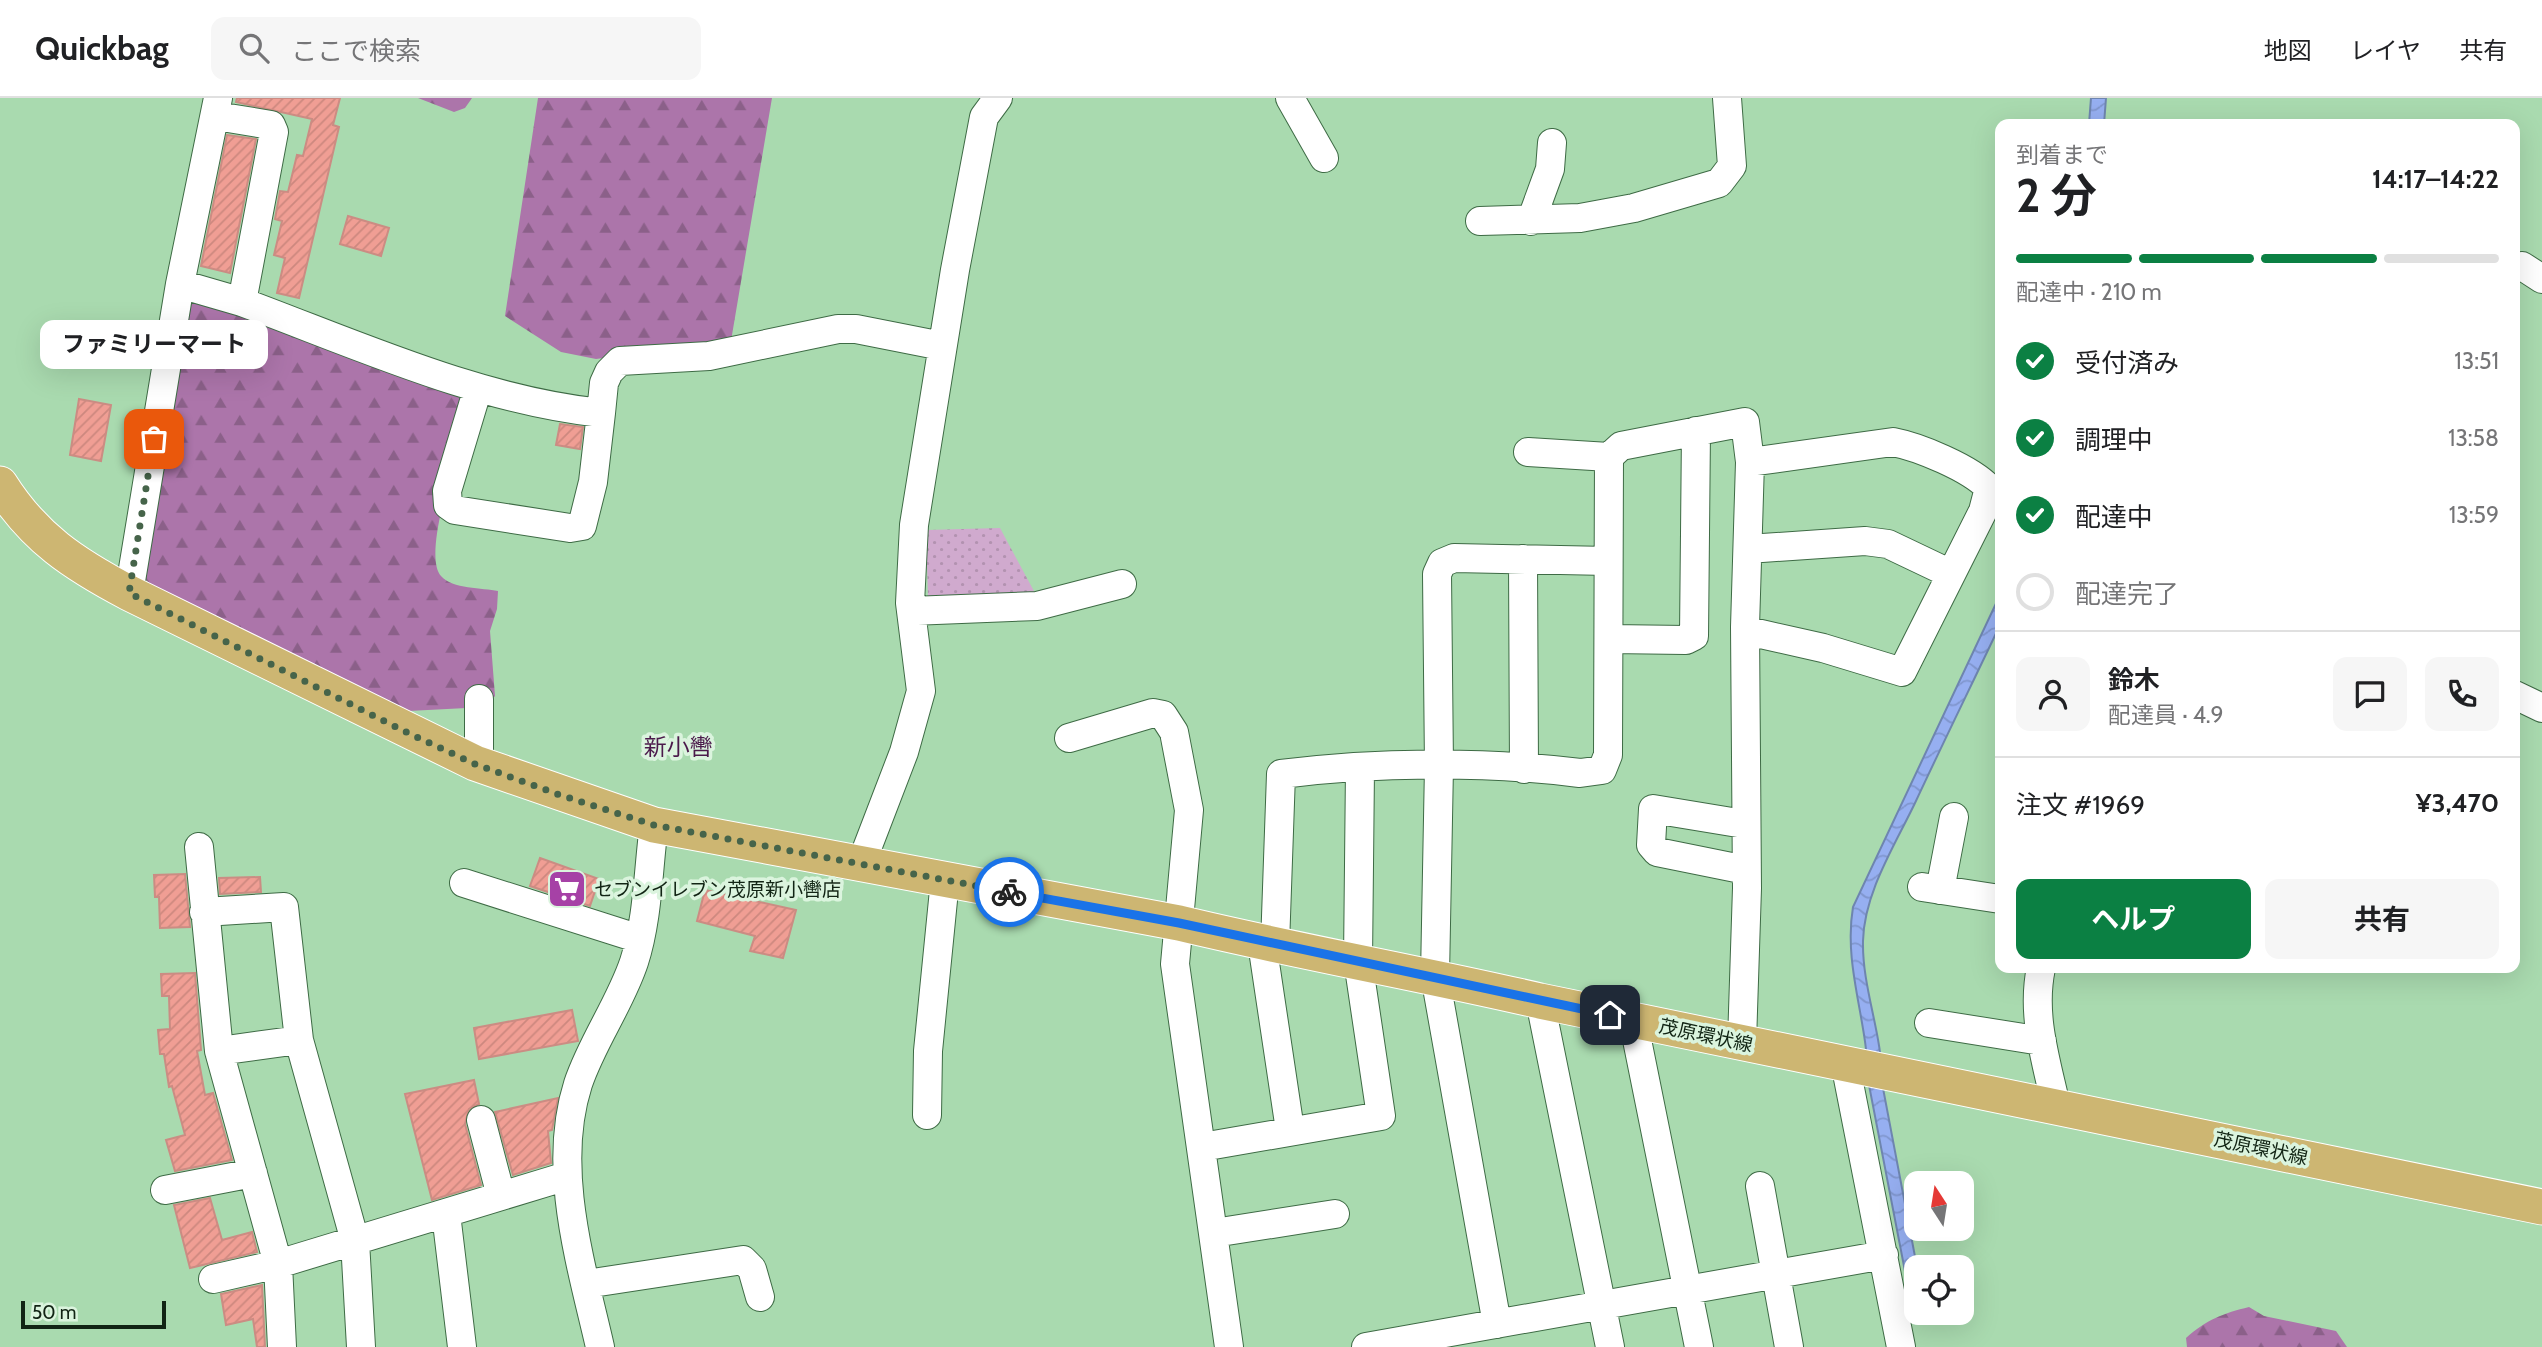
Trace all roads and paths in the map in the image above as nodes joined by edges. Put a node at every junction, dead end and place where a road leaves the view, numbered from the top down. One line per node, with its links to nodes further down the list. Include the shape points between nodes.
1 (998, 98): 11 (street, via 984,117)
2 (1290, 98): 6 (street)
3 (1727, 98): 7 (street, via 1732,166 1719,183 1633,208 1580,218)
4 (217, 107): 9 (street); 10 (street, via 271,125 274,132)
5 (1552, 143): 7 (street, via 1550,169)
6 (1324, 158)
7 (1531, 220): 8 (street)
8 (1480, 221)
9 (180, 284): 10 (street); 24 (street)
10 (242, 302): 12 (street)
11 (942, 346): 13 (street, via 838,329 709,356 621,361 604,383); 25 (street, via 914,525)
12 (478, 388): 13 (street); 13 (street, via 447,491 448,505 455,510 582,526 591,494)
13 (601, 413)
14 (1696, 430): 16 (street, via 1621,446); 17 (street, via 1745,422); 27 (street, via 1694,636 1686,640)
15 (1528, 452): 16 (street)
16 (1609, 457): 21 (street)
17 (1750, 462): 19 (street); 22 (street, via 1893,442 1980,479 1989,488 1988,497)
18 (0, 484): 24 (main road, 茂原環状線, via 15,508 46,540 74,563)
19 (1748, 549): 22 (street, via 1865,541 1888,544); 26 (street)
20 (1524, 559): 21 (street); 33 (street, via 1454,558 1442,563 1437,574); 35 (street)
21 (1608, 561): 27 (street)
22 (1951, 574): 26 (street, via 1902,672)
23 (1122, 584): 25 (street, via 1037,606)
24 (129, 593): 32 (main road, 茂原環状線)
25 (911, 611): 40 (street, via 921,691 904,752)
26 (1745, 627): 37 (street)
27 (1610, 639): 35 (street, via 1608,755 1602,770)
28 (2520, 697): 30 (street)
29 (479, 699): 32 (street)
30 (2542, 708)
31 (1069, 738): 46 (street, via 1153,713 1169,722 1189,810)
32 (479, 765): 38 (main road, 茂原環状線)
33 (1439, 766): 34 (street); 35 (street); 51 (street)
34 (1360, 768): 48 (street, via 1281,774); 49 (street)
35 (1524, 769)
36 (1954, 817): 44 (street, via 1931,888)
37 (1744, 824): 41 (street); 41 (street, via 1653,809 1651,845 1657,852)
38 (654, 825): 40 (main road, 茂原環状線); 47 (street)
39 (199, 847): 45 (street)
40 (861, 864): 42 (main road, 茂原環状線)
41 (1746, 870): 57 (street)
42 (945, 880): 46 (main road, 茂原環状線); 61 (street, via 928,1051)
43 (464, 883): 47 (street)
44 (1995, 898)
45 (204, 912): 55 (street, via 284,907); 58 (street)
46 (1179, 923): 48 (main road, 茂原環状線); 64 (street, via 1175,964)
47 (640, 939): 66 (street, via 578,1084)
48 (1268, 944): 49 (main road, 茂原環状線); 63 (street)
49 (1358, 961): 51 (main road, 茂原環状線); 63 (street, via 1381,1116)
50 (2040, 973): 56 (street, via 2036,994)
51 (1435, 976): 52 (main road, 茂原環状線); 83 (street)
52 (1540, 1001): 53 (main road, 茂原環状線); 82 (street)
53 (1633, 1020): 57 (main road, 茂原環状線); 80 (street)
54 (1929, 1023): 56 (street)
55 (299, 1040): 58 (street); 74 (street)
56 (2042, 1041): 60 (street)
57 (1742, 1042): 59 (main road, 茂原環状線)
58 (219, 1051): 65 (street)
59 (1845, 1063): 60 (main road, 茂原環状線); 75 (street)
60 (2056, 1106): 70 (main road, 茂原環状線)
61 (927, 1115)
62 (481, 1121): 69 (street)
63 (1290, 1130): 64 (street)
64 (1202, 1147): 73 (street)
65 (253, 1173): 68 (street); 76 (street)
66 (567, 1176): 69 (street); 79 (street)
67 (1760, 1186): 77 (street)
68 (164, 1190)
69 (501, 1196): 71 (street)
70 (2542, 1207)
71 (446, 1214): 74 (street); 88 (street)
72 (1335, 1214): 73 (street)
73 (1214, 1233): 90 (street)
74 (355, 1241): 76 (street); 87 (street)
75 (1884, 1255): 77 (street); 85 (street)
76 (278, 1264): 78 (street); 86 (street)
77 (1776, 1274): 80 (street); 94 (street)
78 (213, 1279)
79 (586, 1284): 81 (street, via 743,1260 752,1269); 89 (street)
80 (1687, 1290): 82 (street); 93 (street)
81 (760, 1297)
82 (1601, 1306): 83 (street); 92 (street)
83 (1497, 1324): 84 (street)
84 (1437, 1341): 91 (street)
85 (1898, 1346)
86 (282, 1347)
87 (361, 1347)
88 (462, 1347)
89 (600, 1347)
90 (1229, 1347)
91 (1366, 1347)
92 (1610, 1347)
93 (1699, 1347)
94 (1789, 1347)

